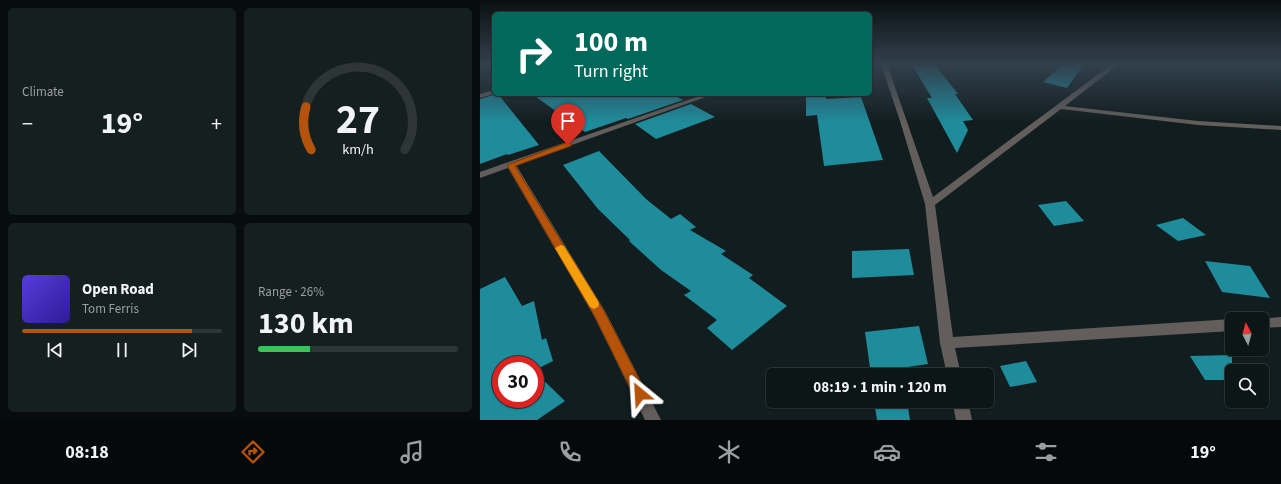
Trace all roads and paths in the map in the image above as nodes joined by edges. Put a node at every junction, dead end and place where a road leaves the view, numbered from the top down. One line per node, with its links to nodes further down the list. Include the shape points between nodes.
1 (891, 84): 10 (street)
2 (1091, 84): 6 (street)
3 (492, 93): 4 (street)
4 (480, 96)
5 (705, 96): 8 (street)
6 (1060, 108): 7 (street, via 1242,127); 10 (street)
7 (1281, 128)
8 (510, 165): 9 (street); 17 (street, via 600,315)
9 (480, 176)
10 (930, 204): 14 (street)
11 (1281, 322): 12 (street)
12 (1269, 323)
13 (1225, 325): 14 (street)
14 (947, 343): 15 (street)
15 (952, 368)
16 (961, 408): 18 (street)
17 (653, 420)
18 (964, 420)

